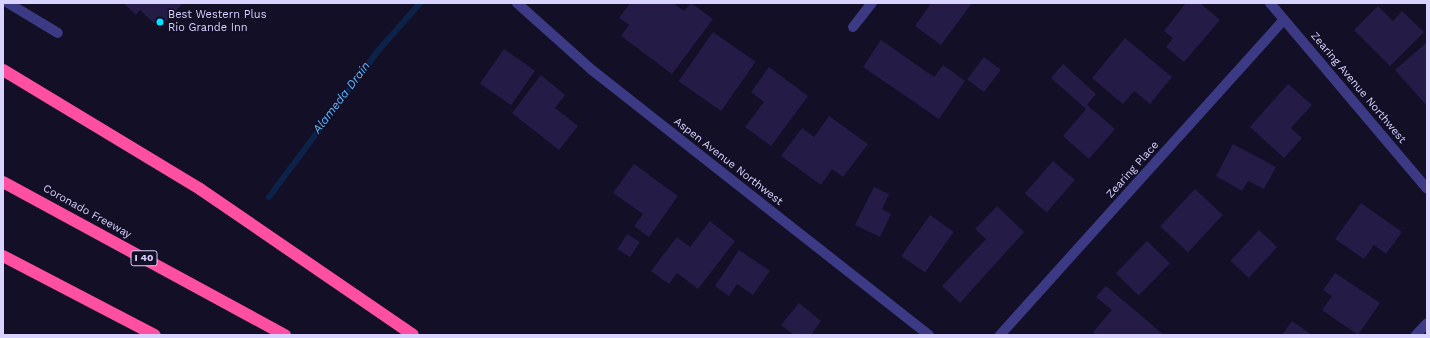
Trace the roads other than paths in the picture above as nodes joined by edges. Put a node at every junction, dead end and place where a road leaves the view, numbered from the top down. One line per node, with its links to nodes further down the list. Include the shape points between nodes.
1 (8, 3): 7 (street)
2 (517, 3): 16 (street, Aspen Avenue Northwest, via 592,70)
3 (872, 3): 6 (street)
4 (1270, 3): 5 (street, Zearing Avenue Northwest)
5 (1284, 20): 10 (street, Zearing Avenue Northwest); 17 (street, Zearing Place)
6 (853, 26)
7 (58, 33)
8 (3, 70): 15 (highway, via 200,189)
9 (3, 182): 14 (highway, Coronado Freeway / I 40)
10 (1427, 189)
11 (3, 256): 13 (highway)
12 (1427, 323): 18 (street)
13 (155, 335)
14 (285, 335)
15 (413, 335)
16 (929, 335)
17 (1000, 335)
18 (1416, 335)

